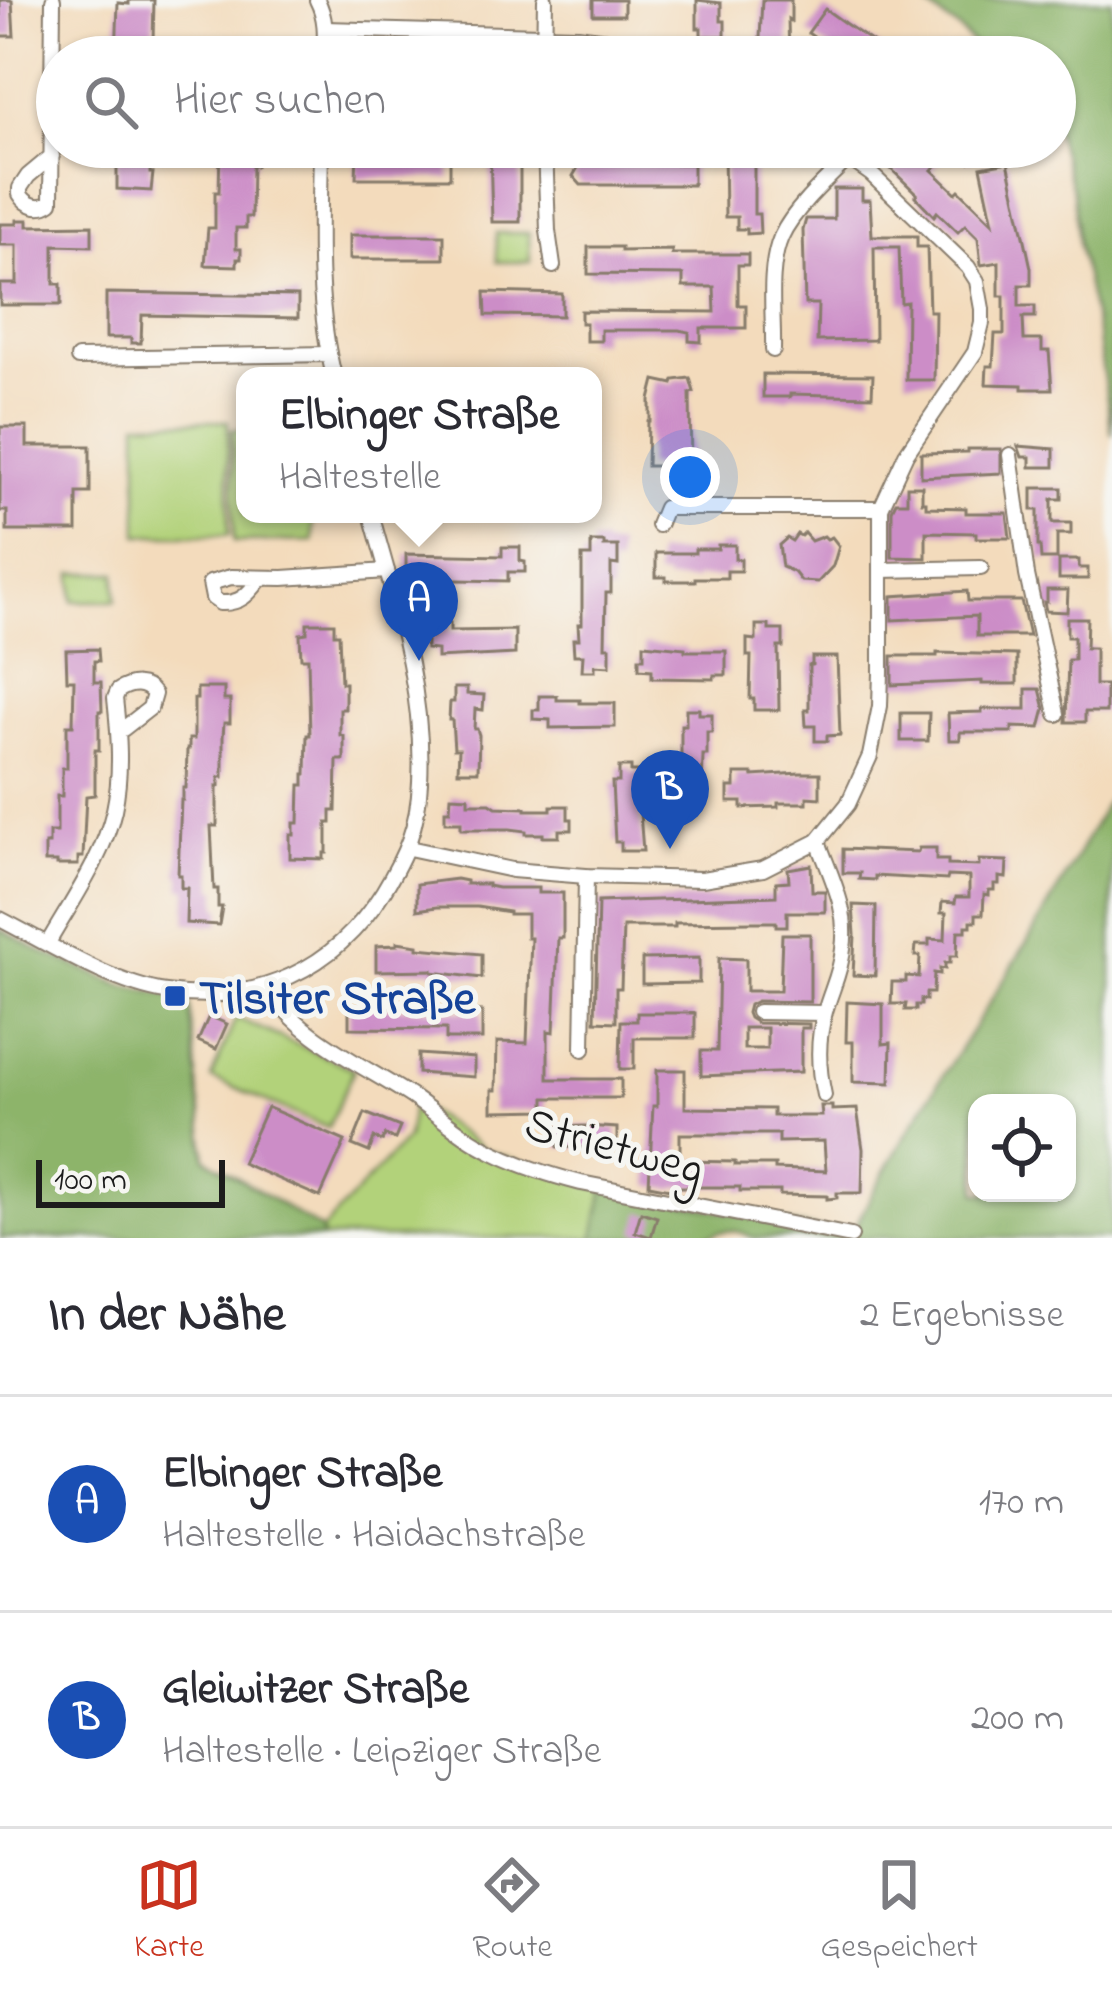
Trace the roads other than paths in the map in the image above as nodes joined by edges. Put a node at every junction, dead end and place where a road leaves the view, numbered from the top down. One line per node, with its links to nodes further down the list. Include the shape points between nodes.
1 (53, 0): 6 (street)
2 (317, 0): 4 (street)
3 (545, 0): 5 (street)
4 (326, 29): 5 (street); 7 (street)
5 (545, 35): 8 (street)
6 (53, 36)
7 (326, 36)
8 (555, 36)
9 (321, 168): 15 (street)
10 (546, 168): 13 (street)
11 (838, 168): 14 (street, via 781,237)
12 (862, 168): 19 (street, via 968,267 982,309 975,352 905,454)
13 (553, 266)
14 (773, 350)
15 (329, 354): 16 (street); 17 (street)
16 (78, 358)
17 (332, 367)
18 (1010, 455): 26 (street)
19 (880, 508): 21 (street, via 665,508); 23 (street)
20 (374, 523): 24 (street)
21 (658, 525)
22 (981, 568): 23 (street)
23 (881, 570): 28 (street, via 880,706 871,756)
24 (387, 571): 25 (street); 29 (street, via 416,693 420,780)
25 (261, 578)
26 (1057, 714)
27 (118, 729): 32 (street, via 112,815)
28 (818, 842): 30 (street, via 746,873); 35 (street, via 844,922)
29 (409, 848): 30 (street); 33 (street, via 344,942)
30 (586, 876): 36 (street)
31 (0, 919): 32 (street)
32 (48, 943): 33 (street, via 166,992)
33 (269, 986): 38 (street, Strietweg, via 314,1035 506,1158 581,1183)
34 (758, 1012): 35 (street)
35 (824, 1013): 37 (street)
36 (584, 1049)
37 (824, 1095)
38 (851, 1236)

